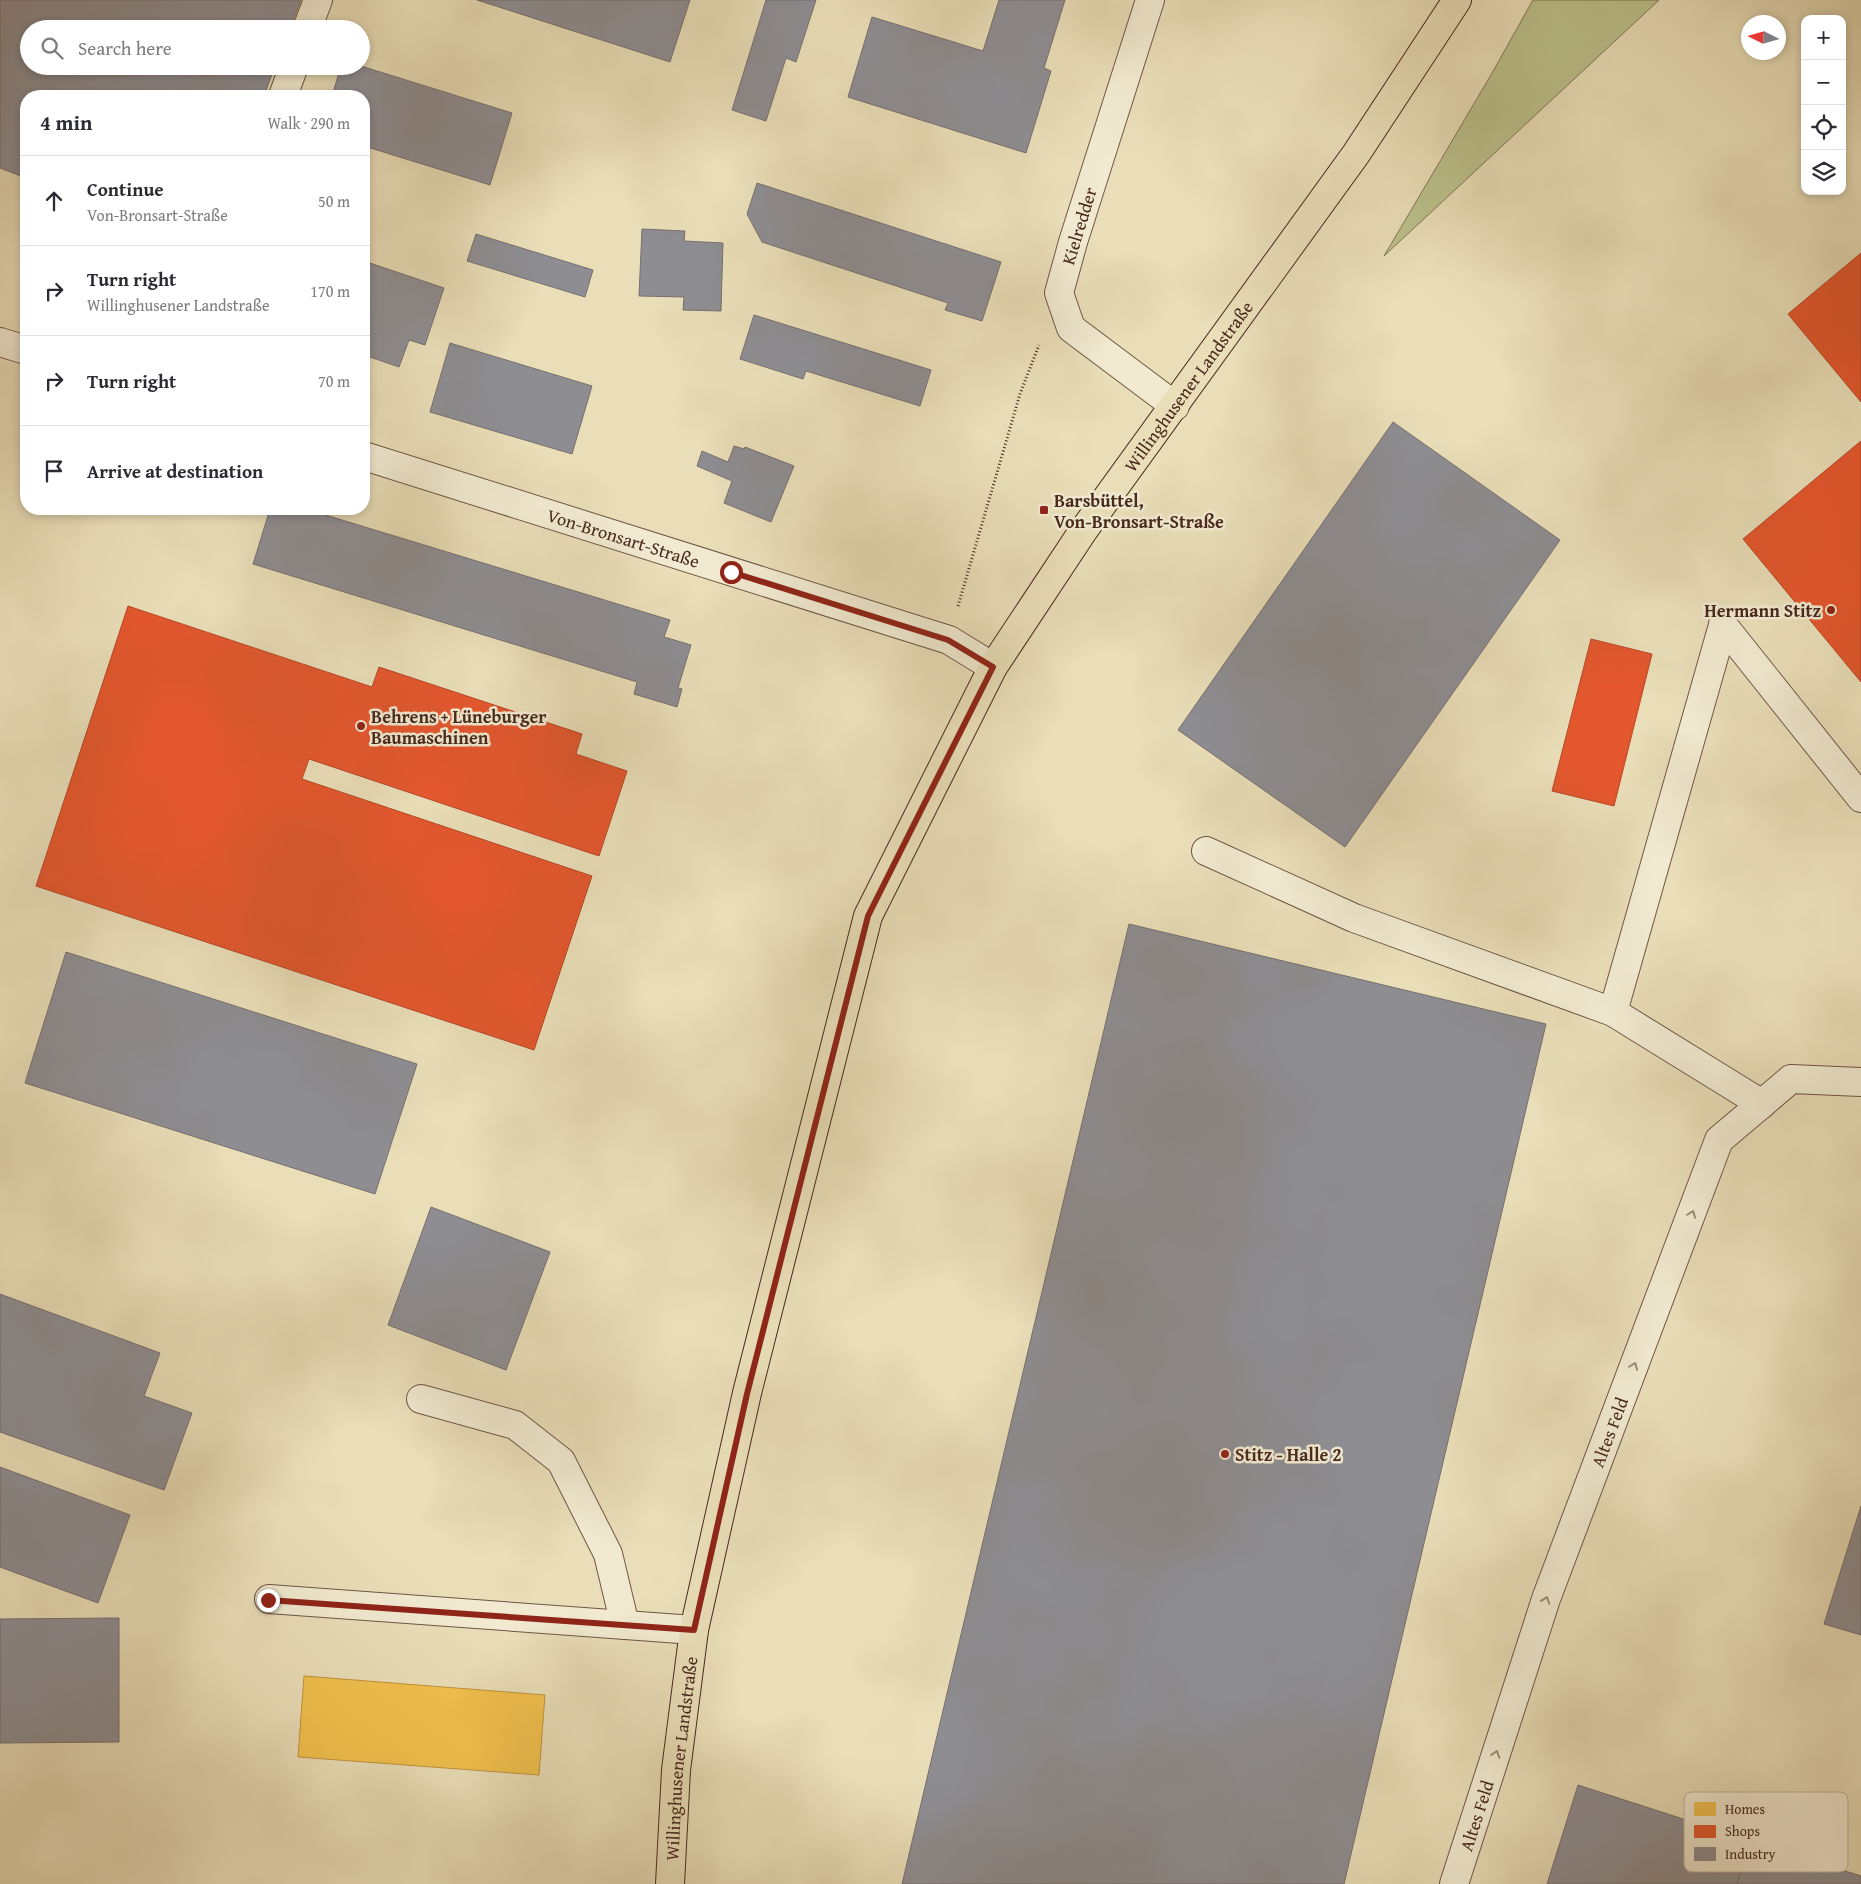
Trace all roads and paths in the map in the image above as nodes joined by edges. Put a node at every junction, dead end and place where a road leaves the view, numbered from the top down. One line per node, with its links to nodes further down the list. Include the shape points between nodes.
1 (318, 0): 4 (street)
2 (1150, 0): 7 (street, Kielredder)
3 (1457, 0): 10 (main road, Willinghusener Landstraße, via 1356,154)
4 (310, 20)
5 (291, 75): 6 (street)
6 (285, 90)
7 (1059, 293): 10 (street, via 1071,328); 12 (path, via 1020,394)
8 (0, 342): 9 (street)
9 (20, 348)
10 (1175, 406): 13 (main road, Willinghusener Landstraße, via 1083,531)
11 (370, 458): 12 (street, Von-Bronsart-Straße)
12 (948, 640): 13 (street, Von-Bronsart-Straße)
13 (993, 667): 22 (main road, Willinghusener Landstraße, via 868,916 747,1394)
14 (1861, 798): 16 (street, via 1724,626)
15 (1206, 851): 16 (street, via 1354,918)
16 (1613, 1012): 18 (street)
17 (1861, 1082): 18 (street, Altes Feld, via 1791,1079)
18 (1762, 1104): 24 (street, Altes Feld, one-way to 18, via 1546,1600 1719,1140)
19 (421, 1399): 21 (street, via 515,1425 561,1461 608,1554)
20 (268, 1600): 21 (street)
21 (625, 1625): 22 (street)
22 (694, 1630): 23 (main road, Willinghusener Landstraße, via 676,1770)
23 (670, 1884)
24 (1454, 1884)

